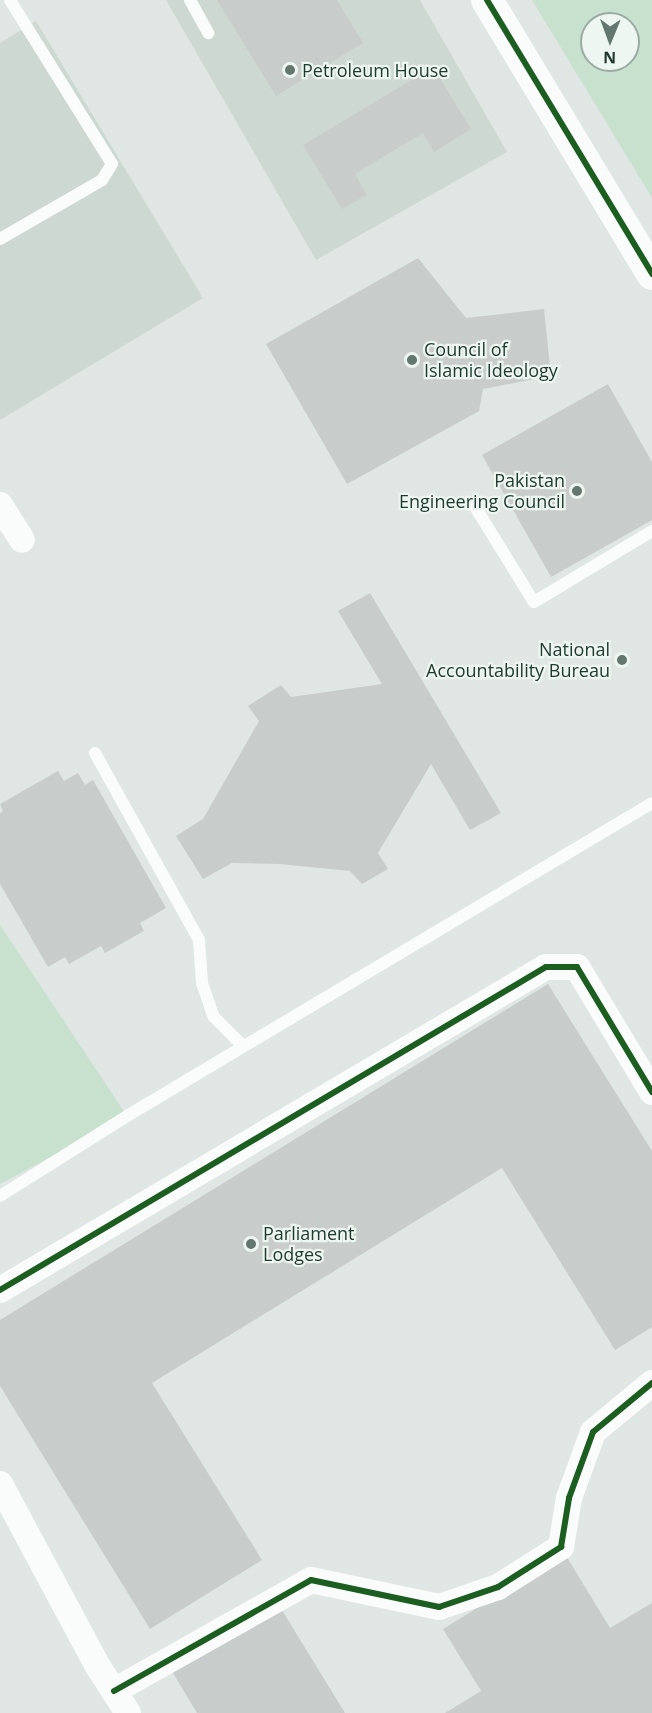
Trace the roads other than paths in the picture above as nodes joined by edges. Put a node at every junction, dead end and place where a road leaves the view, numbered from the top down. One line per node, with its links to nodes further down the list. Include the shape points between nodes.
1 (10, 0): 5 (lane, via 112,164 102,180)
2 (190, 0): 4 (lane)
3 (487, 0): 6 (street)
4 (208, 33)
5 (0, 239)
6 (652, 274)
7 (0, 505): 10 (street)
8 (474, 505): 9 (lane, via 534,602)
9 (652, 531)
10 (22, 540)
11 (95, 753): 13 (lane, via 199,940 202,983 214,1017)
12 (652, 803): 13 (lane)
13 (243, 1046): 15 (lane)
14 (652, 1092): 16 (street, via 577,967 546,967)
15 (0, 1196)
16 (0, 1290)
17 (652, 1383): 19 (street, via 593,1432 569,1498 561,1547 498,1587 439,1606 311,1580)
18 (0, 1484): 19 (street)
19 (114, 1691): 20 (street)
20 (128, 1713)

